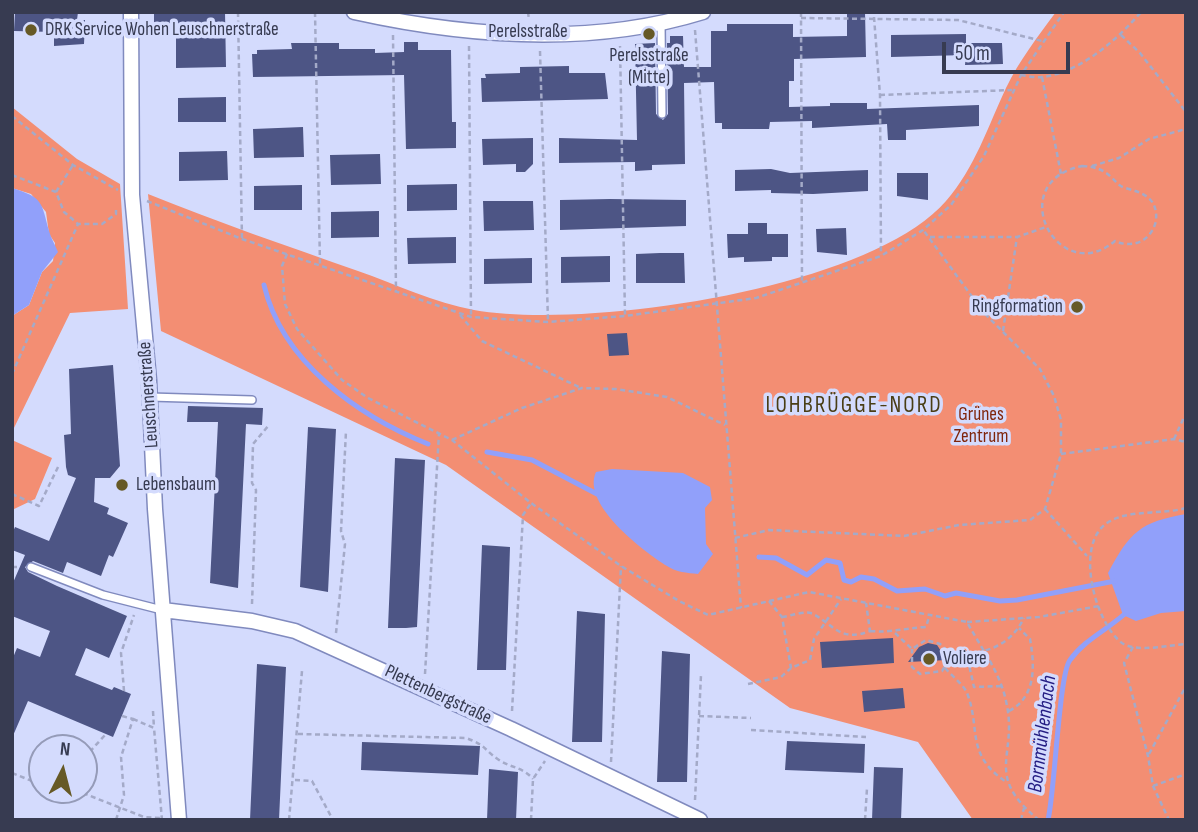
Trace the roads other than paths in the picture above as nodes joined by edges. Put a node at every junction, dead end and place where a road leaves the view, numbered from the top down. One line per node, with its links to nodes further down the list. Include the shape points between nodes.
1 (131, 12): 6 (street, Leuschnerstraße, via 132,195)
2 (354, 12): 4 (street, Perelsstraße, via 469,32 619,31)
3 (699, 13): 4 (street, Perelsstraße)
4 (661, 22): 5 (lane)
5 (662, 114)
6 (150, 397): 7 (lane); 9 (street, Leuschnerstraße)
7 (252, 400)
8 (31, 567): 9 (lane, via 103,595)
9 (163, 610): 10 (street, Plettenbergstraße, via 295,631); 11 (street, Leuschnerstraße)
10 (697, 818)
11 (179, 820)

